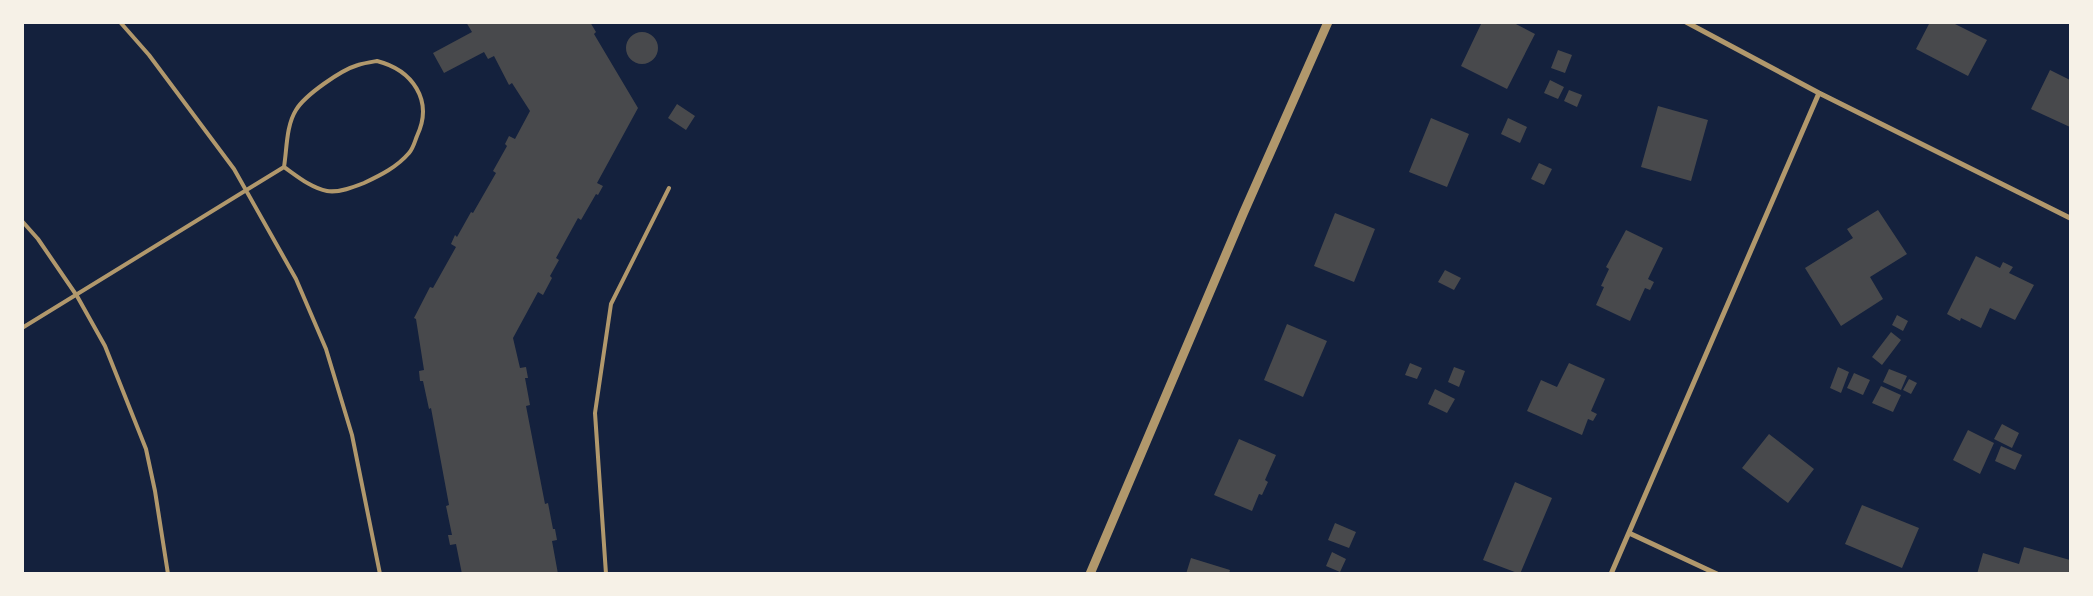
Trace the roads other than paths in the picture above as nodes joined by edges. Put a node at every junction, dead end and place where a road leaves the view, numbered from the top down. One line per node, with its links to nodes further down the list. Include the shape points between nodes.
1 (120, 22): 7 (lane, via 200,123)
2 (1328, 22): 16 (street)
3 (1686, 22): 4 (street)
4 (1819, 93): 8 (street); 12 (street)
5 (284, 167): 5 (lane, via 290,126 296,110 340,73 377,61 393,65 419,91 423,108 420,129 410,153 385,173 353,188 328,191 309,184); 7 (lane)
6 (669, 188): 15 (lane, via 611,304 594,413)
7 (246, 190): 10 (lane); 14 (lane, via 296,279 326,349 352,435)
8 (2070, 218)
9 (22, 221): 10 (lane)
10 (76, 296): 11 (lane); 13 (lane, via 105,346 146,449 156,491)
11 (22, 328)
12 (1629, 533): 17 (street); 18 (street)
13 (168, 574)
14 (380, 574)
15 (606, 574)
16 (1090, 574)
17 (1611, 574)
18 (1717, 574)

